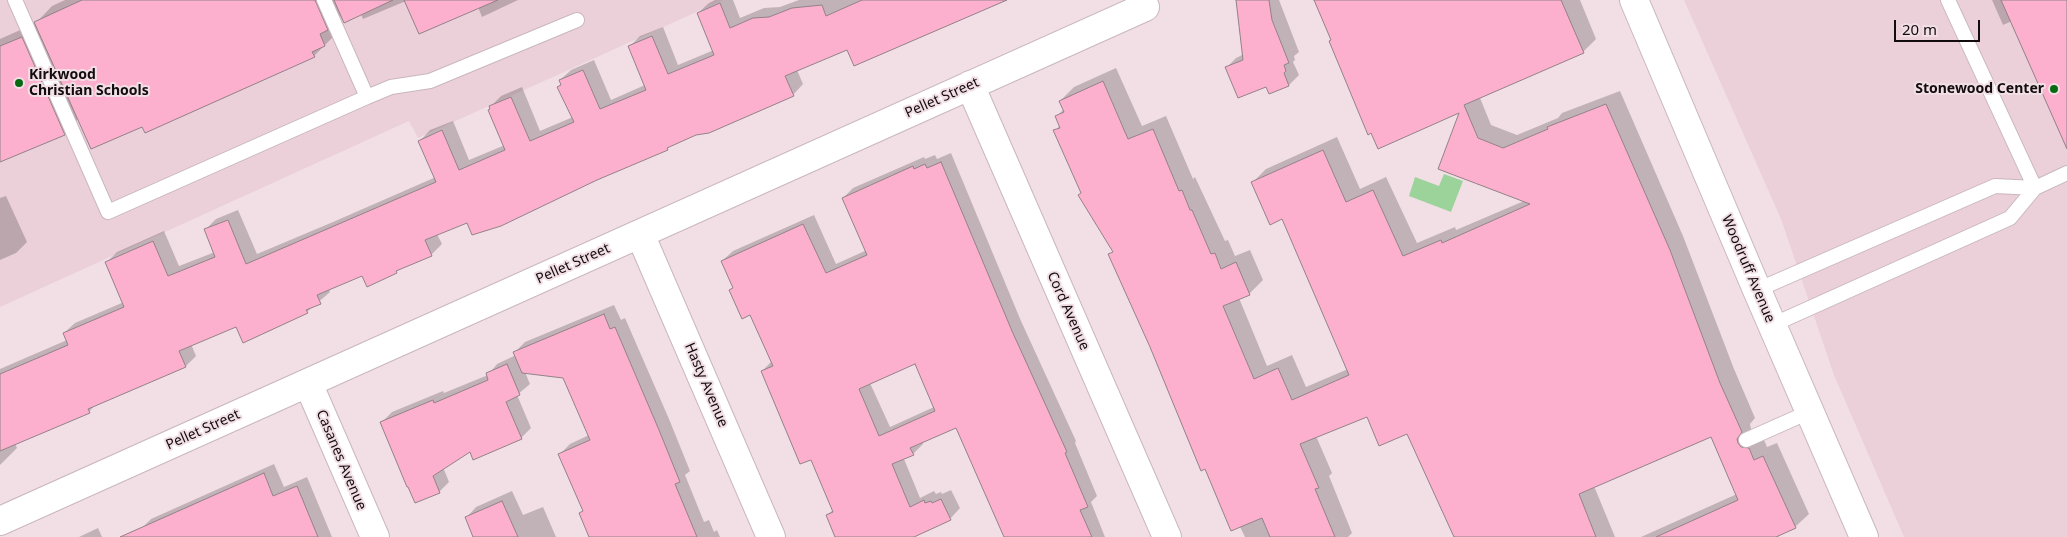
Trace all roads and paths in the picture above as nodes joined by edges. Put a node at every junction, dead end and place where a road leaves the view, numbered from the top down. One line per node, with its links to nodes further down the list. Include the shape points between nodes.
1 (15, 0): 8 (lane, via 108,212)
2 (324, 0): 8 (lane)
3 (1634, 0): 12 (street, Woodruff Avenue)
4 (1948, 0): 10 (lane)
5 (1145, 7): 7 (street, Pellet Street)
6 (577, 20): 8 (lane, via 430,81 391,88)
7 (970, 85): 11 (street, Pellet Street); 20 (street, Cord Avenue)
8 (367, 97)
9 (2067, 173): 10 (lane)
10 (2035, 188): 12 (lane, via 1995,186); 13 (lane, via 2010,218)
11 (640, 234): 14 (street, Pellet Street); 19 (street, Hasty Avenue)
12 (1757, 290): 13 (street, Woodruff Avenue)
13 (1772, 325): 15 (street, Woodruff Avenue)
14 (308, 383): 17 (street, Pellet Street); 18 (street, Casanes Avenue)
15 (1809, 412): 16 (lane); 21 (street, Woodruff Avenue)
16 (1746, 440)
17 (0, 521)
18 (375, 537)
19 (771, 537)
20 (1167, 537)
21 (1864, 537)

